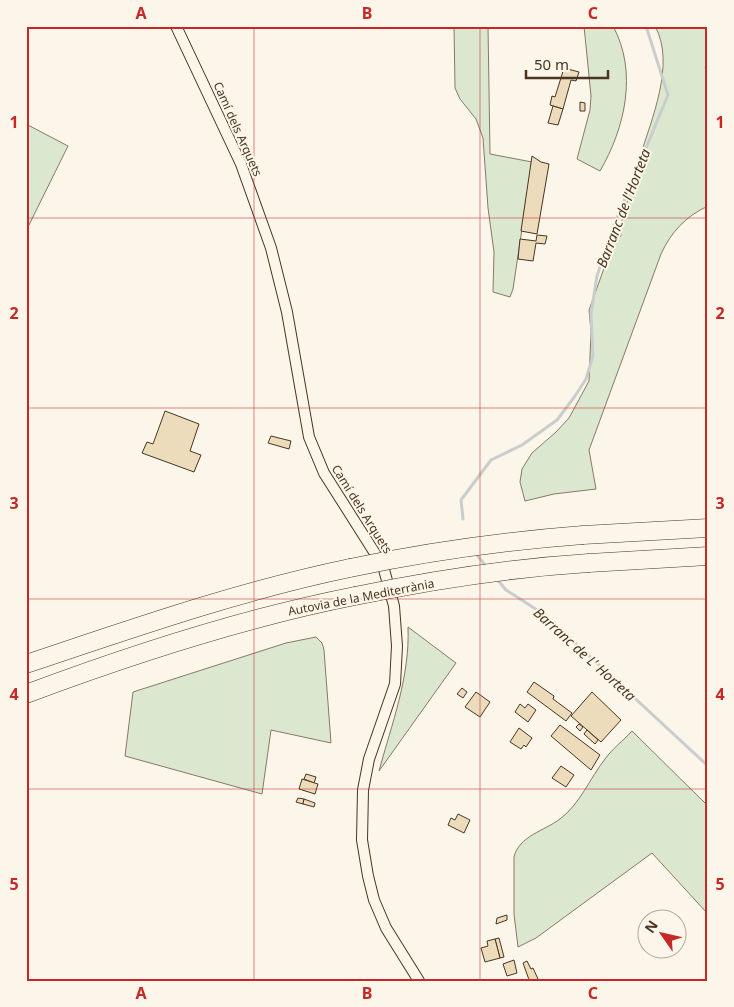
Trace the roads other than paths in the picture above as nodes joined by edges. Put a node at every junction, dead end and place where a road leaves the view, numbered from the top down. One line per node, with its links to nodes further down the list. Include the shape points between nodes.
1 (176, 26): 6 (street, Camí dels Arquets, via 241,164 271,248 287,312 309,436 324,473 383,566 394,606 395,684 369,760 363,790 362,840 374,900 386,928)
2 (708, 528): 4 (highway, bridge, via 547,538 398,558 295,579 192,608)
3 (708, 556): 5 (highway, Autovia de la Mediterrània, bridge, via 556,566 406,585 312,604 176,642)
4 (26, 664)
5 (26, 694)
6 (419, 981)

